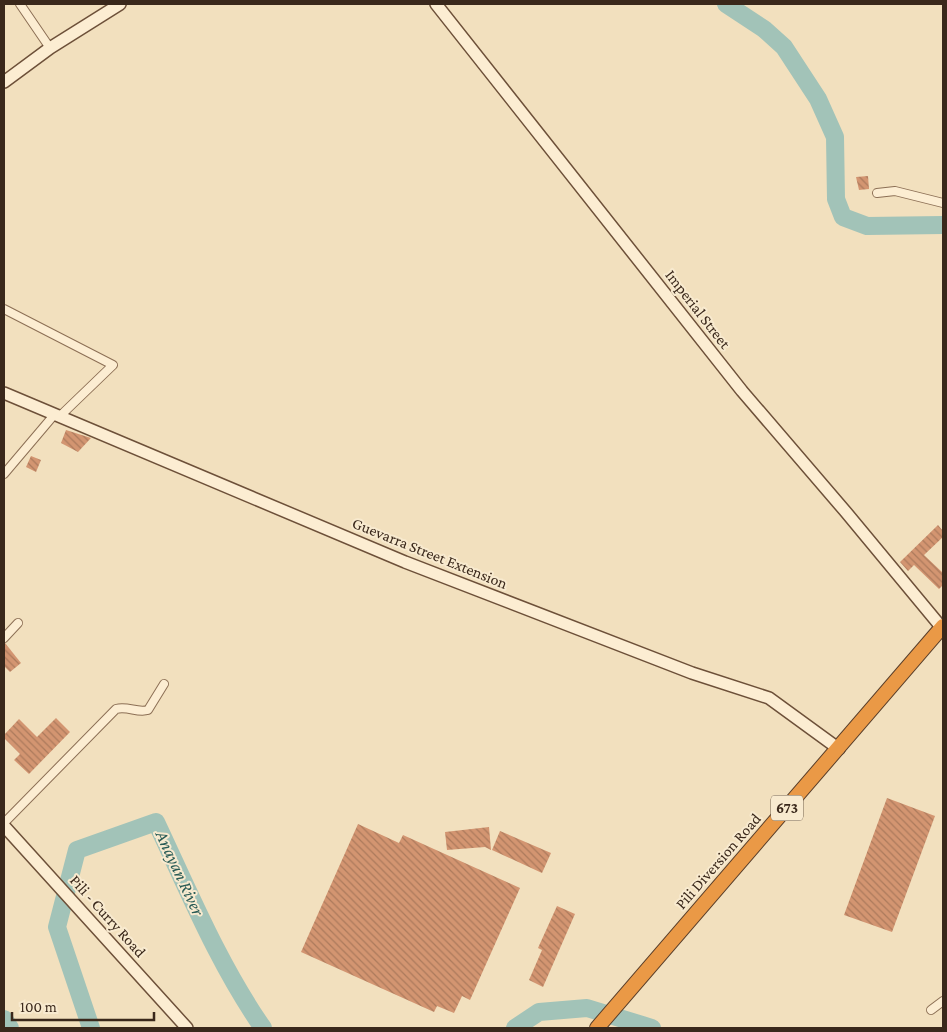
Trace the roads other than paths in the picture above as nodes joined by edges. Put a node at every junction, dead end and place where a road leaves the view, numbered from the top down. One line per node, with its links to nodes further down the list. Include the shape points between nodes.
1 (20, 4): 4 (street)
2 (120, 4): 4 (street)
3 (436, 4): 13 (street, Imperial Street, via 742,391)
4 (50, 48): 5 (street)
5 (4, 82)
6 (877, 193): 7 (street, via 895,191)
7 (943, 203)
8 (4, 308): 10 (street, via 113,365)
9 (4, 393): 10 (street, Guevarra Street Extension)
10 (57, 416): 11 (street); 16 (street, Guevarra Street Extension, via 405,562 692,673 769,698)
11 (4, 474)
12 (18, 623): 14 (street)
13 (943, 628): 16 (highway, Pili Diversion Road / 673)
14 (4, 638)
15 (164, 684): 17 (street, via 148,710 116,709)
16 (839, 749): 21 (highway, Pili Diversion Road / 673)
17 (4, 824): 20 (street, Pili - Curry Road)
18 (943, 1001): 19 (street)
19 (931, 1010)
20 (186, 1028)
21 (597, 1028)

